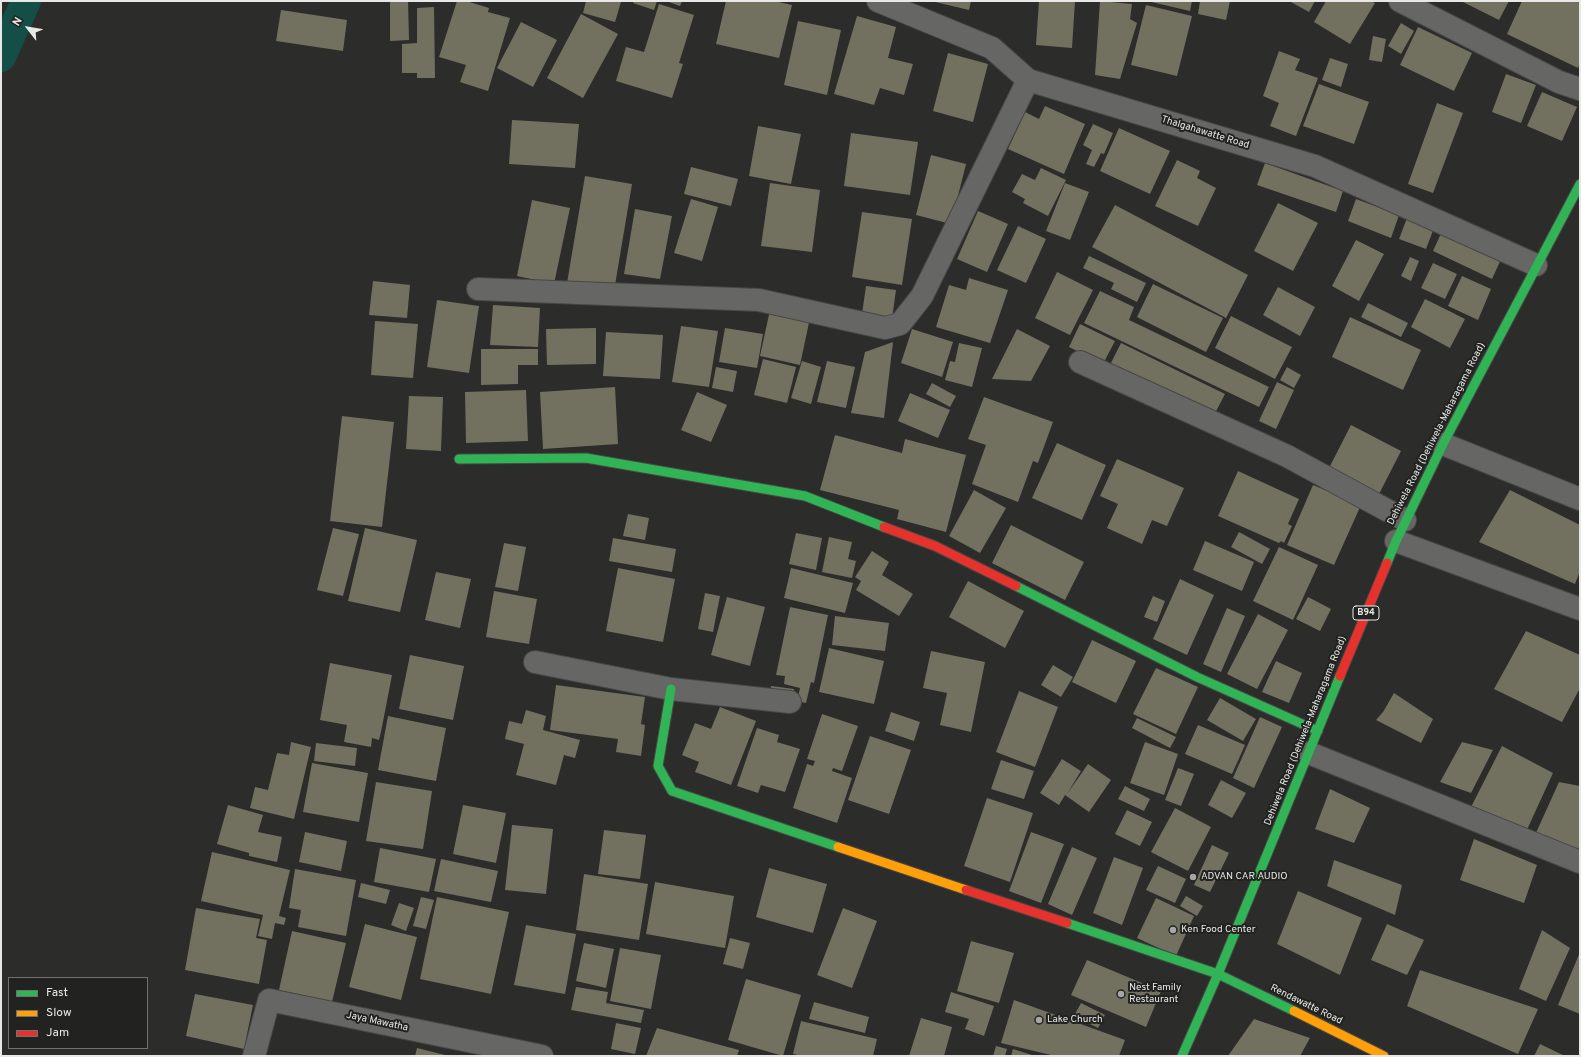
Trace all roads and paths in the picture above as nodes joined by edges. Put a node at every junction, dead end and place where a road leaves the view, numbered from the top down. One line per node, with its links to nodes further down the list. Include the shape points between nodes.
1 (878, 1): 3 (street, Thalgahawatte Road, via 992,48)
2 (1400, 1): 4 (street, via 1559,82)
3 (1028, 80): 6 (street, Thalgahawatte Road, via 1315,166); 7 (street, via 922,296 900,324 885,328 759,300)
4 (1580, 89)
5 (1580, 184): 6 (street, Dehiwela Road (Dehiwela-Maharagama Road) / B94)
6 (1536, 265): 9 (street, Dehiwela Road (Dehiwela-Maharagama Road) / B94)
7 (478, 289)
8 (1080, 362): 12 (street, via 1287,456)
9 (1443, 444): 11 (street); 12 (street, Dehiwela Road (Dehiwela-Maharagama Road) / B94)
10 (458, 459): 18 (street, via 586,458 805,496 935,546 1197,677)
11 (1580, 499)
12 (1405, 520): 13 (street, Dehiwela Road (Dehiwela-Maharagama Road) / B94)
13 (1396, 541): 14 (street); 18 (street, Dehiwela Road (Dehiwela-Maharagama Road) / B94)
14 (1580, 609)
15 (536, 662): 16 (street)
16 (671, 689): 17 (street); 21 (street, Rendawatte Road, via 658,766 672,791)
17 (790, 702)
18 (1318, 731): 19 (street, Dehiwela Road (Dehiwela-Maharagama Road) / B94)
19 (1309, 753): 20 (street); 21 (street, Dehiwela Road (Dehiwela-Maharagama Road) / B94)
20 (1580, 862)
21 (1218, 974): 24 (street, Dehiwela Road (Dehiwela-Maharagama Road) / B94); 25 (street, Rendawatte Road)
22 (254, 1056): 23 (street, Jaya Mawatha, via 269,1000)
23 (542, 1056)
24 (1182, 1056)
25 (1384, 1056)

